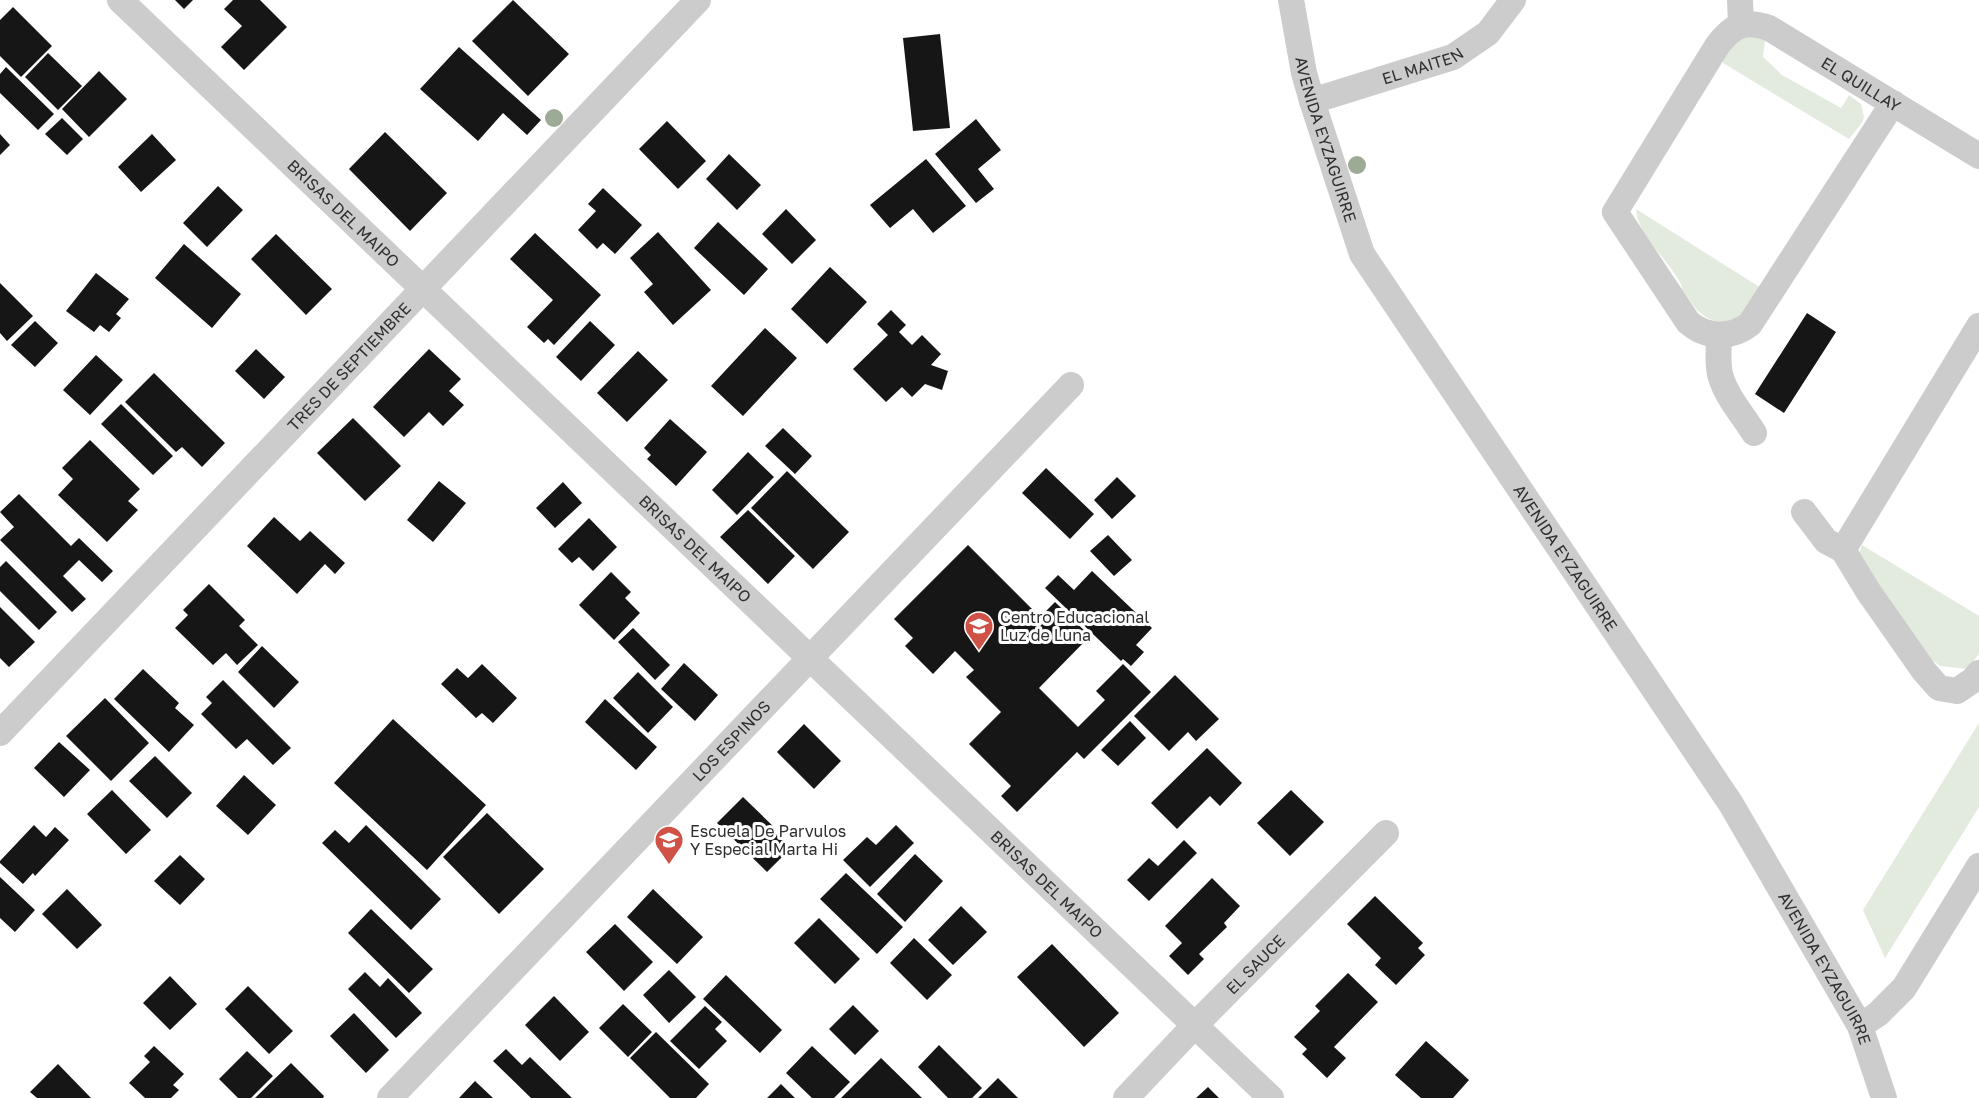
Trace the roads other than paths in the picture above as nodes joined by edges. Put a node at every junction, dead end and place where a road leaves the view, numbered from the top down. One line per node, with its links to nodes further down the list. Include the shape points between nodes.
1 (120, 0): 9 (street, BRISAS DEL MAIPO)
2 (698, 0): 9 (street, TRES DE SEPTIEMBRE)
3 (1291, 0): 6 (street, AVENIDA EYZAGUIRRE)
4 (1513, 0): 6 (street, EL MAITEN, via 1488,33 1453,57)
5 (1740, 12): 7 (street, EL QUILLAY); 11 (street, via 1616,212 1688,322)
6 (1312, 101): 22 (street, AVENIDA EYZAGUIRRE, via 1362,254 1731,804)
7 (1893, 103): 8 (street, EL QUILLAY); 11 (street, via 1760,310 1742,330)
8 (1979, 156)
9 (423, 289): 16 (street, BRISAS DEL MAIPO); 18 (street, TRES DE SEPTIEMBRE)
10 (1979, 326): 15 (street)
11 (1719, 335): 13 (street, via 1720,377)
12 (1071, 385): 16 (street, LOS ESPINOS)
13 (1754, 433)
14 (1804, 512): 15 (street, via 1826,541)
15 (1843, 550): 17 (street, via 1896,633 1939,688 1957,691)
16 (810, 658): 21 (street, BRISAS DEL MAIPO); 23 (street, LOS ESPINOS)
17 (1979, 673)
18 (0, 732)
19 (1386, 833): 21 (street, EL SAUCE)
20 (1979, 866): 22 (street, via 1904,988)
21 (1195, 1025): 24 (street, EL SAUCE); 25 (street, BRISAS DEL MAIPO)
22 (1860, 1026): 26 (street, AVENIDA EYZAGUIRRE)
23 (390, 1098)
24 (1126, 1098)
25 (1271, 1098)
26 (1884, 1098)

